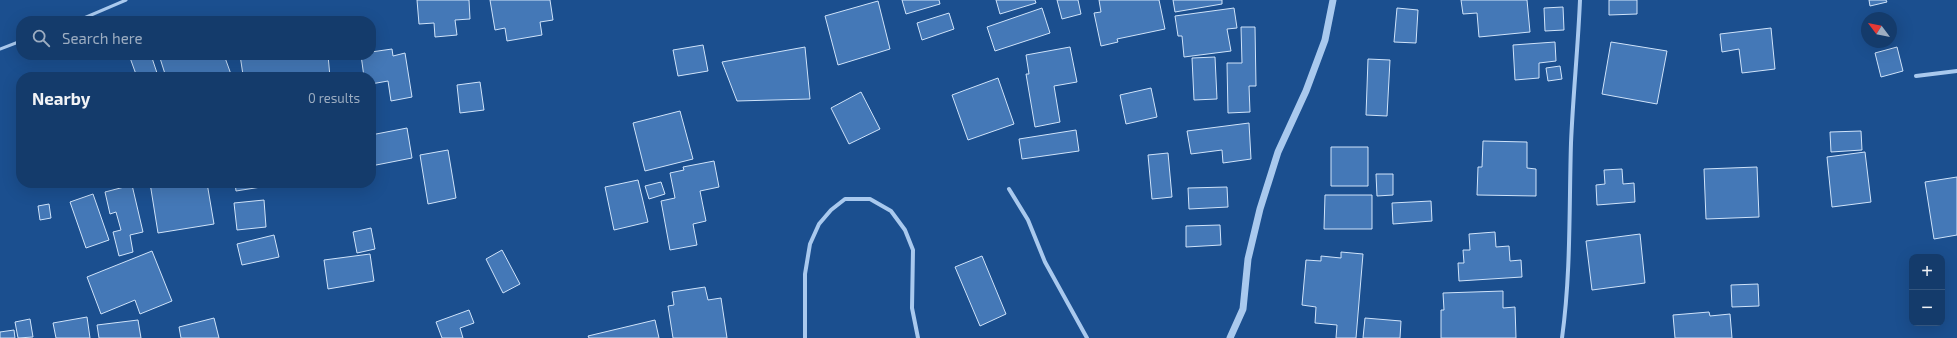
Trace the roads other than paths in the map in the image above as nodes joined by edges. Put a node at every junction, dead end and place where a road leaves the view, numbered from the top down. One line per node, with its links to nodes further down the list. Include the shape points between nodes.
1 (126, 0): 4 (lane)
2 (1333, 0): 13 (street, via 1325,40 1306,91 1278,152 1260,210 1248,259 1243,309)
3 (1580, 0): 14 (street, via 1571,143 1566,310)
4 (89, 16)
5 (16, 43): 6 (lane)
6 (0, 49)
7 (1957, 71): 8 (street)
8 (1916, 76)
9 (1008, 189): 12 (street, via 1028,220 1045,262)
10 (805, 338): 11 (street, via 805,274 810,244 819,224 830,210 845,199 870,199 891,211 905,230 913,250 912,308)
11 (918, 338)
12 (1087, 338)
13 (1230, 338)
14 (1562, 338)

